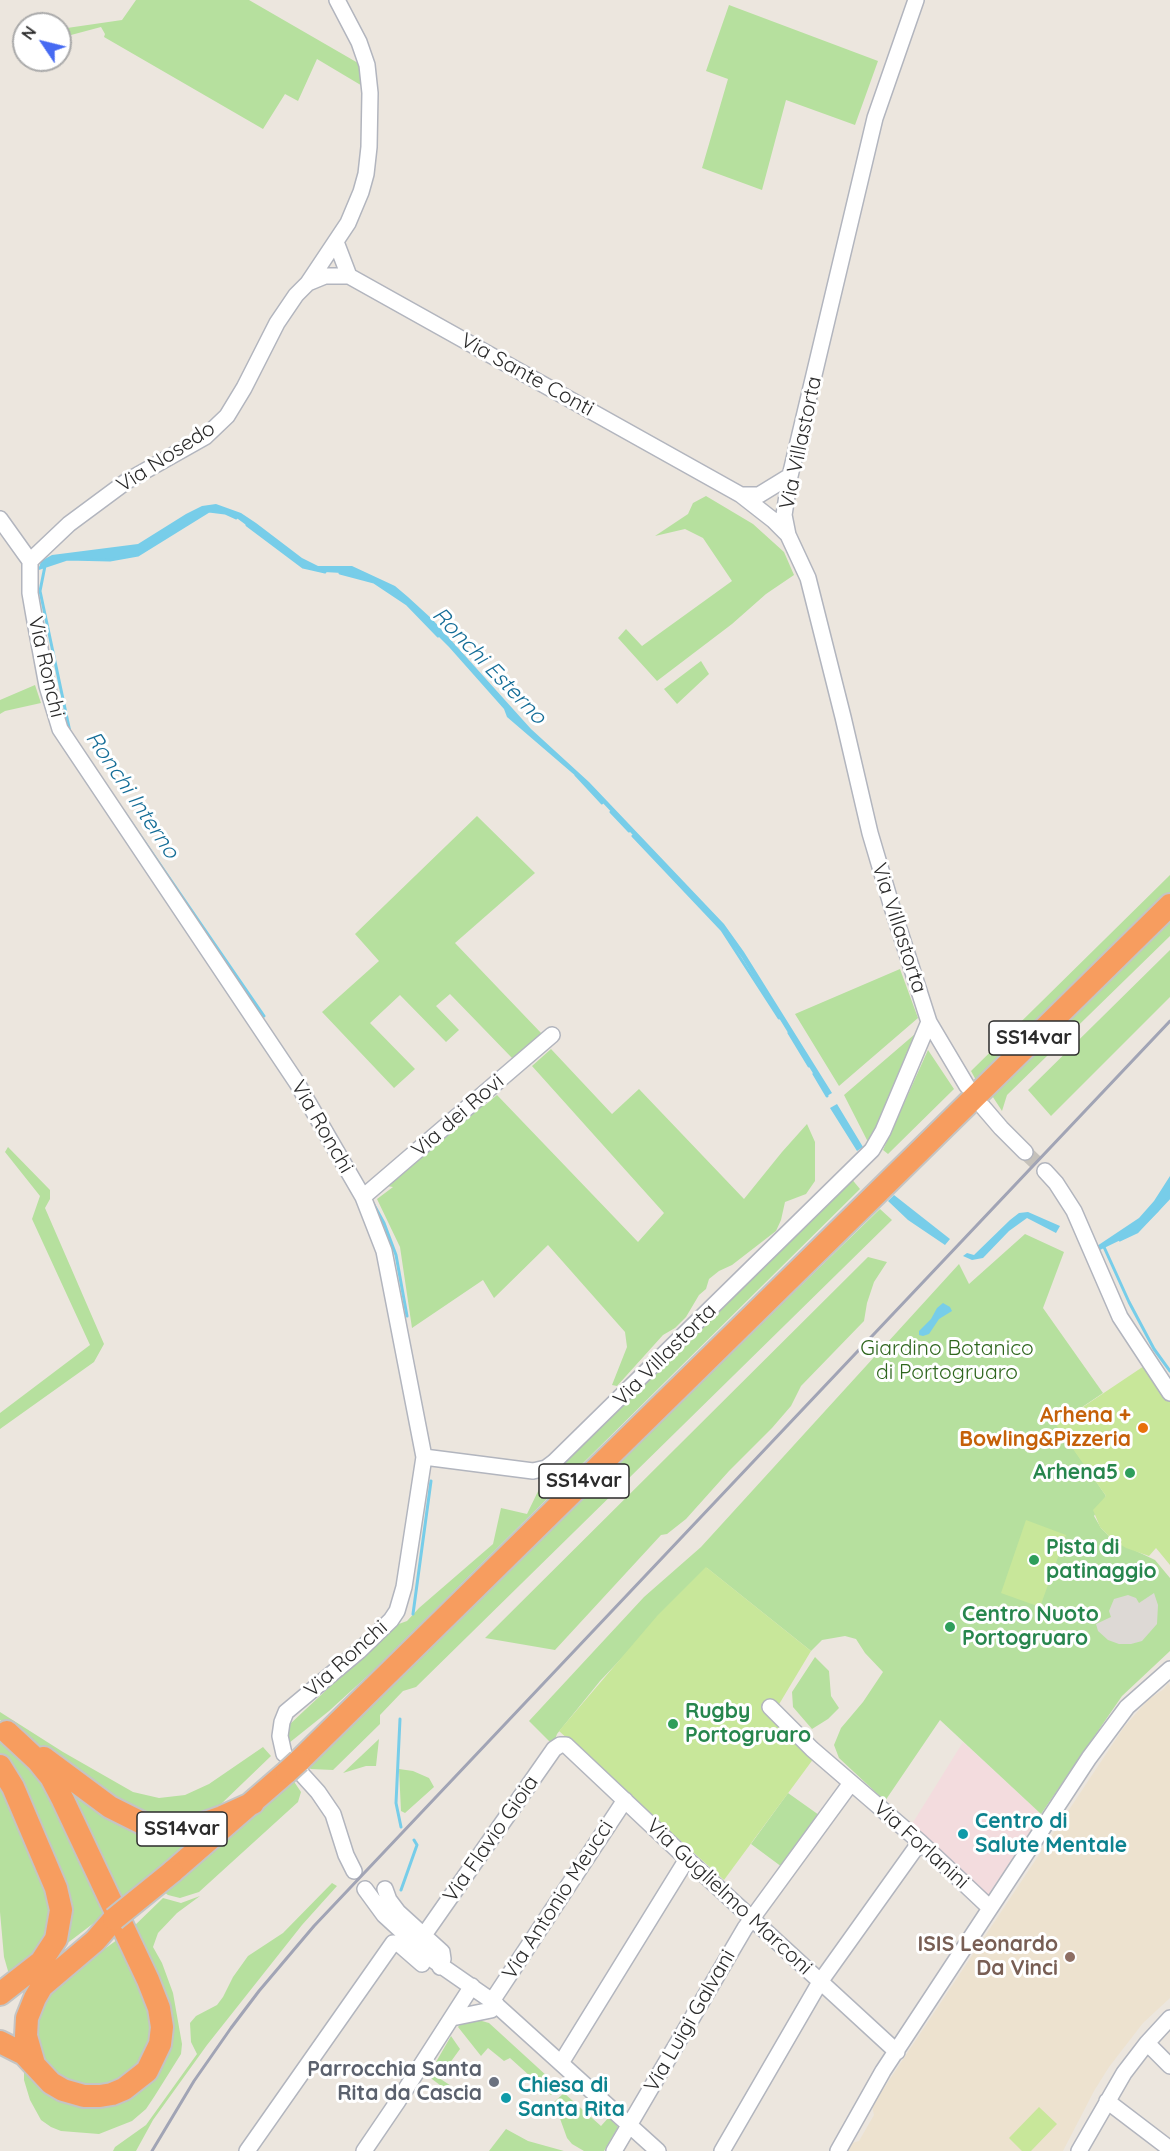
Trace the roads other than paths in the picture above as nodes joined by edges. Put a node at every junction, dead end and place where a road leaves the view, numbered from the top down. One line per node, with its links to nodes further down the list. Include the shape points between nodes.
1 (337, 0): 3 (street, Via Nosedo, via 359,42 370,93 366,174)
2 (916, 0): 6 (street, Via Villastorta, via 875,117)
3 (336, 242): 4 (street); 5 (street, Via Nosedo)
4 (349, 276): 5 (street, via 325,276); 7 (street, Via Sante Conti)
5 (308, 283): 10 (street, Via Nosedo, via 277,324 227,416 205,437 127,481 69,524)
6 (790, 476): 7 (street, via 759,495); 9 (street, Via Villastorta, via 784,515)
7 (741, 495): 9 (street, Via Sante Conti)
8 (0, 519): 10 (street)
9 (788, 535): 12 (street, Via Villastorta, via 807,578 870,833)
10 (30, 569): 18 (street, Via Ronchi, via 33,616 60,729 297,1083)
11 (1170, 905): 25 (highway, SS14var)
12 (929, 1022): 14 (street, Via Villastorta); 20 (street, Via Villastorta, via 872,1150 554,1462 533,1471)
13 (552, 1035): 18 (street, Via dei Rovi)
14 (967, 1086)
15 (983, 1107): 16 (street)
16 (1025, 1152)
17 (1045, 1179): 19 (street, via 1056,1183 1074,1211 1120,1317)
18 (363, 1197): 20 (street, Via Ronchi, via 384,1251)
19 (1170, 1393)
20 (424, 1457): 25 (street, Via Ronchi, via 404,1587 396,1611 359,1651 286,1712 280,1736)
21 (1170, 1669): 35 (street, via 1116,1721)
22 (770, 1707): 27 (street, Via Forlanini)
23 (3, 1730): 29 (highway, SS14var, via 110,1807 152,1828 191,1827); 51 (highway, via 51,1778 134,1949 159,2008 162,2027 160,2044 147,2071 112,2094 84,2096 63,2090)
24 (560, 1745): 28 (street, Via Guglielmo Marconi, via 571,1748); 38 (street, Via Flavio Gioia)
25 (292, 1765): 29 (highway, SS14var); 32 (street, via 333,1814)
26 (0, 1766): 42 (highway, via 13,1787 56,1888 61,1910 56,1939 41,1962)
27 (851, 1783): 30 (street, Via Forlanini); 36 (street)
28 (625, 1800): 31 (street, Via Guglielmo Marconi); 44 (street, Via Antonio Meucci)
29 (253, 1803): 37 (highway, SS14var, bridge)
30 (920, 1842): 35 (street, Via Forlanini); 40 (street)
31 (687, 1859): 36 (street, Via Guglielmo Marconi); 50 (street)
32 (354, 1871)
33 (365, 1889): 39 (street, via 384,1915)
34 (385, 1889): 38 (street, via 398,1912)
35 (990, 1908): 49 (street)
36 (752, 1918): 40 (street, Via Guglielmo Marconi); 54 (street, Via Luigi Galvani)
37 (114, 1920): 43 (highway, SS14var); 51 (highway, via 42,1986 35,1998 27,2018 26,2036)
38 (424, 1935): 39 (street, via 442,1952)
39 (440, 1967): 41 (street); 56 (street, via 426,1967 393,1943)
40 (820, 1982): 49 (street, Via Guglielmo Marconi); 60 (street)
41 (472, 1986): 44 (street); 45 (street)
42 (0, 1994)
43 (0, 2001)
44 (494, 2003): 45 (street, via 490,2010); 50 (street)
45 (452, 2018): 57 (street)
46 (1170, 2018): 48 (street)
47 (0, 2042): 51 (highway)
48 (1147, 2043): 52 (street); 53 (street)
49 (897, 2052): 61 (street)
50 (561, 2063): 54 (street)
51 (34, 2064)
52 (1170, 2066)
53 (1107, 2101): 55 (street); 62 (street)
54 (630, 2125): 58 (street, Via Luigi Galvani); 59 (street)
55 (1170, 2149)
56 (247, 2151)
57 (364, 2151)
58 (614, 2151)
59 (658, 2151)
60 (722, 2151)
61 (838, 2151)
62 (1079, 2151)

